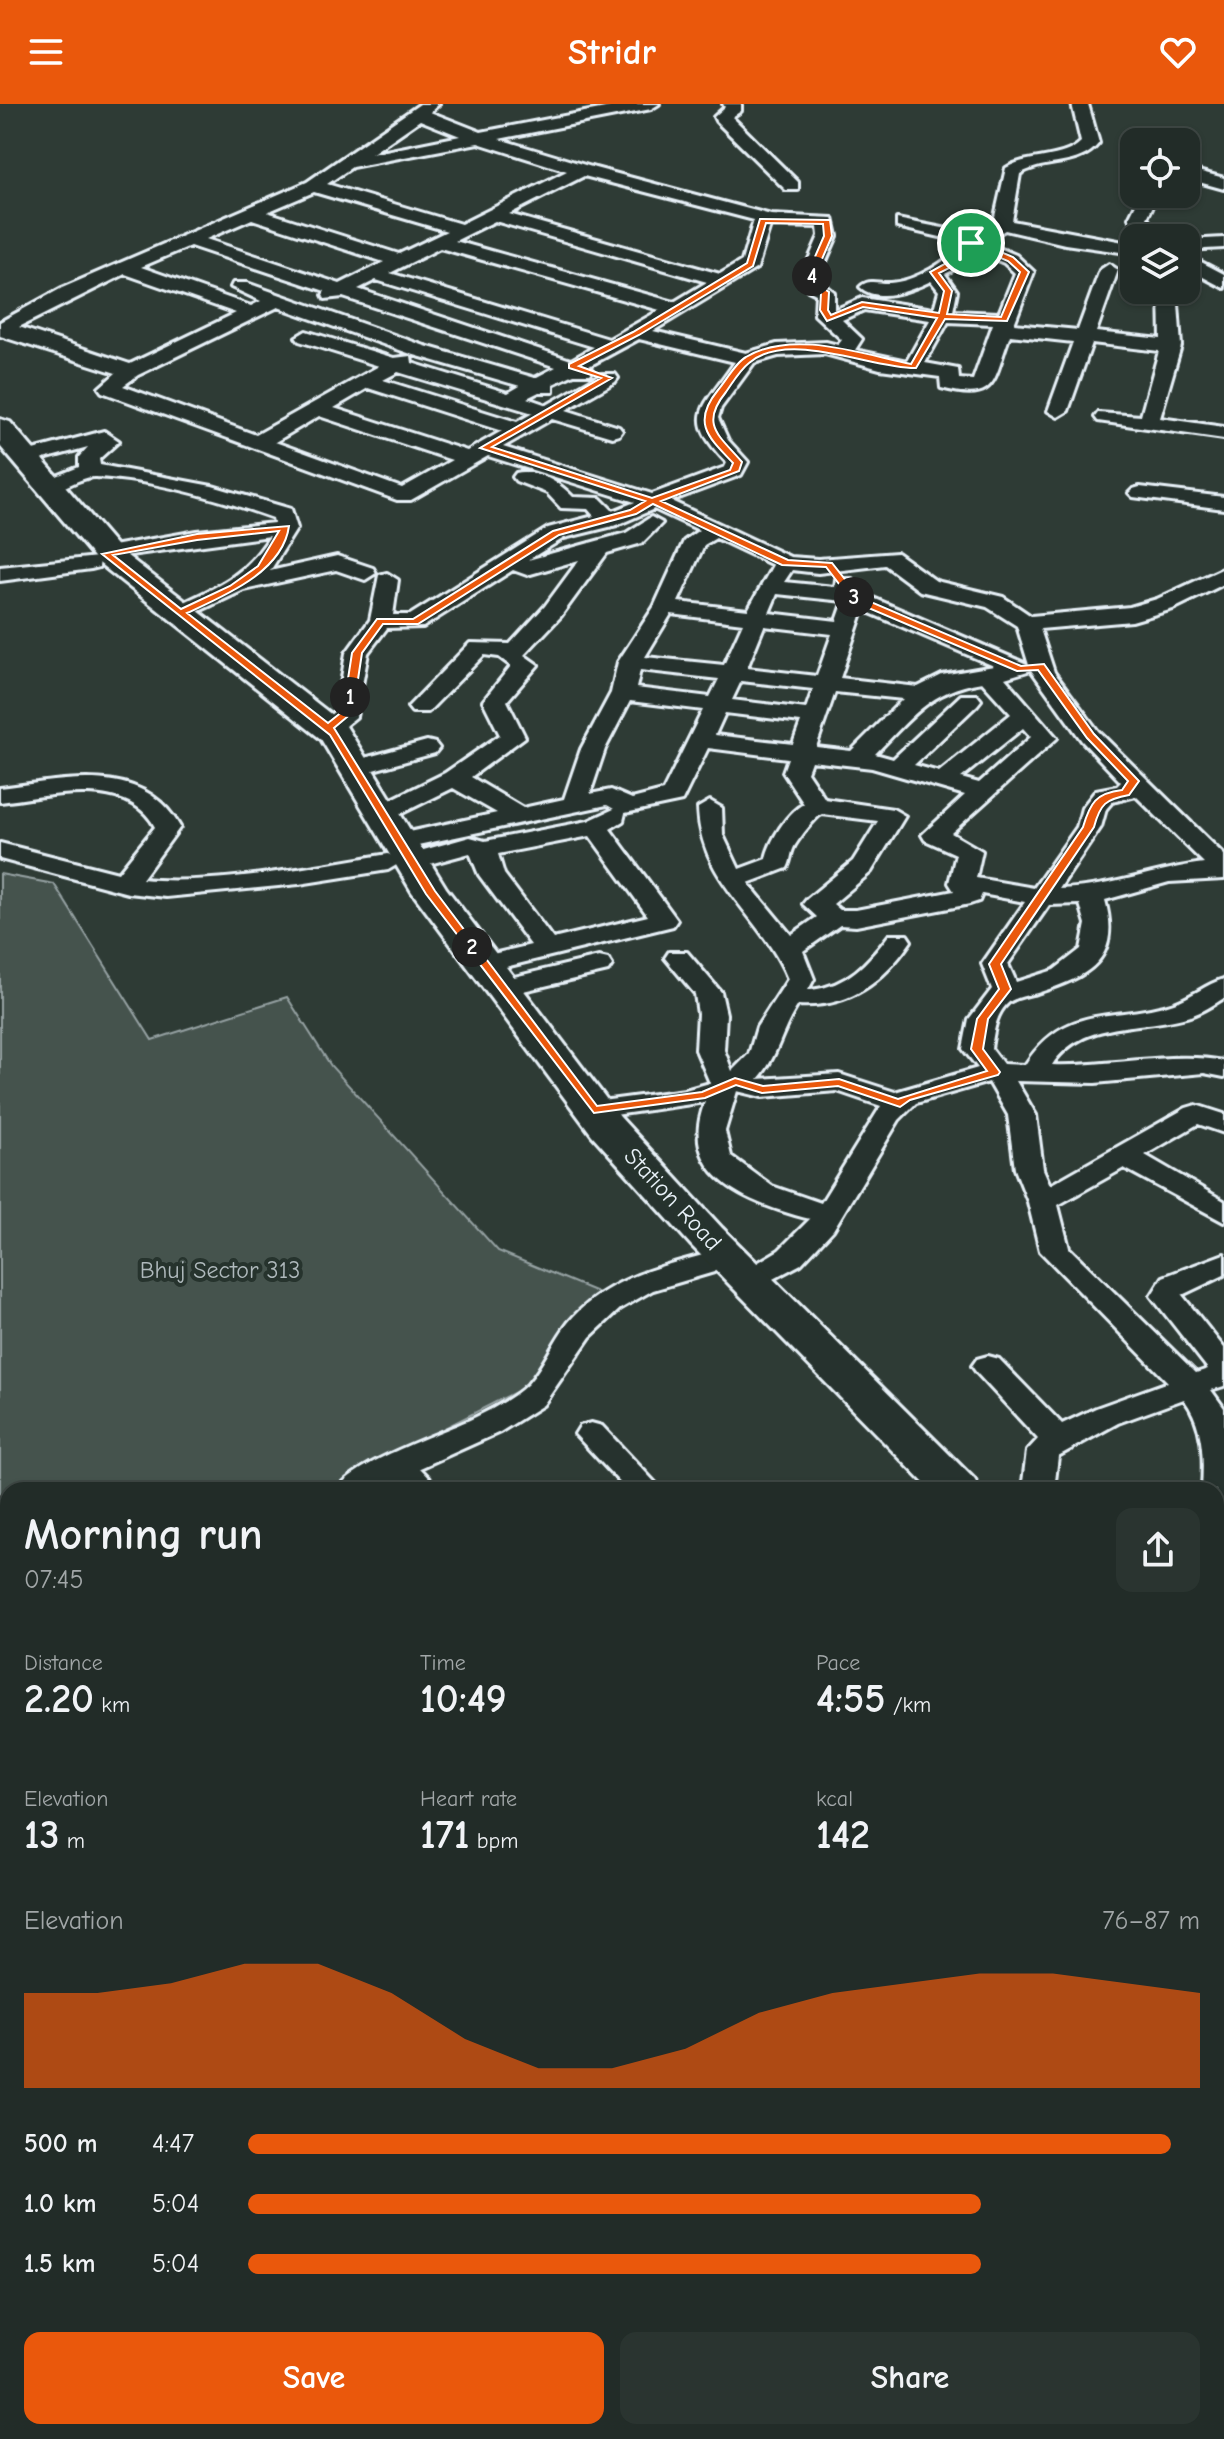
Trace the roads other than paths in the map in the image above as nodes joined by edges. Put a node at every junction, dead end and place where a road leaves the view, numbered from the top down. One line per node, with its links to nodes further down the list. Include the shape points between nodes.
1 (651, 104): 5 (street)
2 (731, 104): 11 (street, via 735,107 722,117)
3 (1080, 104): 16 (street, via 1090,143 1080,152 1025,163 1012,172)
4 (425, 109): 5 (street); 6 (street)
5 (476, 139): 6 (street); 7 (street)
6 (341, 165): 10 (street)
7 (583, 170): 13 (street); 14 (street)
8 (1200, 177): 9 (street)
9 (1224, 184)
10 (313, 186): 12 (street); 17 (street)
11 (792, 186)
12 (251, 213): 18 (street); 24 (street)
13 (495, 215): 17 (street); 30 (street)
14 (763, 220): 30 (street, via 750,264); 41 (street, via 827,222 828,236 811,275 825,292 824,310)
15 (903, 223): 19 (street)
16 (1002, 224): 19 (street); 23 (street)
17 (463, 230): 20 (street)
18 (190, 240): 25 (street); 34 (street)
19 (974, 241): 28 (street, via 962,258); 42 (street, via 1025,272)
20 (439, 242): 24 (street); 37 (street)
21 (1224, 243): 22 (street)
22 (1200, 244)
23 (1120, 247)
24 (401, 261): 29 (street)
25 (125, 268): 39 (street); 43 (street)
26 (1200, 268): 31 (street)
27 (1109, 270): 46 (street)
28 (934, 272): 33 (street, via 895,289); 40 (street, via 948,291)
29 (374, 274): 34 (street); 48 (street)
30 (722, 281): 37 (street)
31 (1224, 282)
32 (240, 287): 35 (street)
33 (869, 287)
34 (340, 290): 38 (street); 44 (street)
35 (278, 300): 38 (street); 39 (street)
36 (1171, 304): 49 (street)
37 (677, 309): 45 (street)
38 (306, 310): 50 (street)
39 (253, 313): 56 (street)
40 (942, 316): 41 (street, via 862,304); 42 (street); 55 (street)
41 (830, 319): 51 (street, via 852,339)
42 (1002, 324): 46 (street); 55 (street, via 980,387 948,384 951,373)
43 (3, 329): 56 (street)
44 (459, 329): 50 (street); 54 (street)
45 (636, 333): 48 (street); 52 (street)
46 (1087, 336): 49 (street); 62 (street)
47 (306, 337): 53 (street)
48 (611, 346): 54 (street)
49 (1171, 346): 65 (street)
50 (418, 350): 53 (street); 58 (street)
51 (844, 352): 52 (street, via 791,349); 55 (street)
52 (747, 359): 77 (street, via 711,405 708,419 711,435 738,467)
53 (395, 365): 57 (street); 60 (street)
54 (572, 366): 58 (street); 59 (street, via 608,378)
55 (913, 367)
56 (131, 371): 70 (street, via 109,388)
57 (368, 382): 61 (street); 67 (street)
58 (536, 385): 59 (street); 60 (street)
59 (575, 396): 63 (street)
60 (509, 400): 63 (street)
61 (320, 410): 70 (street); 71 (street)
62 (1058, 411)
63 (548, 412): 67 (street); 68 (street)
64 (1105, 417): 65 (street)
65 (1149, 422): 69 (street)
66 (0, 428): 72 (street, Station Road)
67 (517, 429): 71 (street)
68 (612, 431)
69 (1224, 433)
70 (259, 442): 71 (street, via 404,496)
71 (476, 453): 77 (street)
72 (25, 466): 73 (street); 73 (street, via 104,437 109,441 89,457); 82 (street, Station Road); 82 (street, Station Road)
73 (90, 470): 79 (street, via 241,498 283,514)
74 (506, 471): 78 (street, via 554,489 568,504 593,502)
75 (1140, 493): 76 (street)
76 (1224, 503)
77 (652, 512): 78 (street); 80 (street); 81 (street, via 634,538)
78 (609, 520): 83 (street, via 556,533)
79 (286, 528): 82 (street, via 197,537); 88 (street, via 262,567)
80 (715, 530): 84 (street); 92 (street, via 695,541)
81 (599, 548): 83 (street, via 527,568); 98 (street, via 553,611)
82 (99, 558): 86 (street); 93 (street, Station Road); 129 (street, Station Road, via 314,738)
83 (514, 562): 95 (street, via 415,622)
84 (786, 563): 85 (street); 89 (street)
85 (829, 565): 90 (street); 96 (street, via 889,558 928,586 995,602)
86 (2, 573)
87 (1224, 575): 96 (street, via 1132,614)
88 (235, 586): 91 (street); 93 (street); 95 (street, via 337,563 376,576)
89 (769, 587): 90 (street); 94 (street)
90 (854, 597): 97 (street); 100 (street)
91 (271, 600)
92 (665, 607): 94 (street); 99 (street)
93 (180, 613): 111 (street, Station Road)
94 (755, 620): 97 (street); 102 (street)
95 (381, 621): 111 (street, via 357,653 348,712)
96 (1027, 623): 100 (street)
97 (846, 629): 103 (street)
98 (514, 651): 108 (street, via 478,648); 118 (street, via 510,657 526,665 495,701 513,737)
99 (630, 662): 102 (street); 105 (street)
100 (1030, 668): 101 (street); 120 (street)
101 (988, 674): 104 (street); 109 (street)
102 (732, 675): 103 (street); 107 (street)
103 (828, 683): 104 (street); 110 (street)
104 (932, 689): 106 (street); 115 (street)
105 (623, 693): 107 (street); 123 (street, via 593,749)
106 (969, 700): 109 (street); 117 (street)
107 (716, 706): 110 (street); 112 (street)
108 (420, 707)
109 (1018, 708): 119 (street); 121 (street, via 1045,738)
110 (815, 717): 114 (street)
111 (328, 728): 116 (street, Station Road)
112 (699, 740): 114 (street); 125 (street, via 673,796)
113 (427, 748): 116 (street)
114 (802, 752): 115 (street); 124 (street, via 795,772)
115 (857, 759): 117 (street)
116 (355, 768): 129 (street, Station Road)
117 (897, 768): 119 (street)
118 (454, 778): 127 (street); 129 (street)
119 (943, 781): 121 (street)
120 (1134, 781): 132 (street, via 1198,840); 137 (street, via 1125,793 1105,795 1094,808 1089,827)
121 (983, 792): 134 (street, via 934,835 969,851)
122 (0, 795): 135 (street, via 105,787 136,793 156,805 168,827 131,873)
123 (574, 805): 125 (street, via 611,797); 127 (street)
124 (817, 805): 133 (street, via 795,822 792,836 781,844 778,863); 138 (street, via 893,816 858,874 816,904)
125 (629, 807): 128 (street)
126 (710, 808): 133 (street, via 711,835)
127 (520, 816): 129 (street)
128 (596, 827): 130 (street); 140 (street, via 664,920)
129 (395, 844): 130 (street); 135 (street, via 299,876 166,889); 144 (street, Station Road); 160 (street, Station Road, via 408,896 582,1133)
130 (484, 849): 140 (street, via 492,875)
131 (0, 851): 135 (street)
132 (1222, 870): 136 (street, via 1168,875)
133 (732, 880): 141 (street)
134 (962, 883): 137 (street); 138 (street, via 970,896 856,918)
135 (128, 885)
136 (1091, 896): 137 (street); 146 (street, via 1099,924 1094,952 1063,976)
137 (1043, 897): 146 (street, via 995,964 1005,989)
138 (834, 917): 141 (street)
139 (898, 941): 147 (street, via 875,974 845,992)
140 (547, 949): 144 (street)
141 (789, 949): 147 (street, via 801,979)
142 (678, 958): 151 (street, via 708,992 710,1050)
143 (599, 965): 144 (street)
144 (494, 976): 153 (street, Station Road)
145 (1224, 987): 150 (street, via 1184,1009 1094,1021 1058,1039)
146 (999, 996): 149 (street, via 983,1019 977,1049)
147 (793, 997): 151 (street, via 770,1028 762,1057)
148 (1224, 1069): 150 (street, via 1204,1065 1095,1075)
149 (994, 1072): 150 (street); 152 (street); 156 (street, via 1022,1115 1029,1169)
150 (1034, 1072)
151 (730, 1084): 152 (street, via 762,1089 839,1082); 153 (street, via 705,1095); 157 (street, via 712,1118 712,1148 733,1176 777,1200)
152 (900, 1103): 157 (street)
153 (594, 1110): 161 (street, Station Road)
154 (1224, 1124): 155 (street, via 1196,1114)
155 (1125, 1156): 156 (street); 158 (street)
156 (1043, 1202): 163 (street, via 1055,1251)
157 (829, 1213): 161 (street, via 790,1257)
158 (1224, 1213)
159 (1224, 1264): 162 (street, via 1169,1287)
160 (703, 1265): 169 (street, via 654,1276 615,1296 583,1322 535,1395 508,1413); 173 (street, Station Road)
161 (750, 1281): 174 (street, Station Road)
162 (1170, 1304): 163 (street); 165 (street)
163 (1125, 1320): 166 (street)
164 (988, 1366): 168 (street)
165 (1224, 1372): 166 (street)
166 (1191, 1386): 168 (street, via 1115,1411); 176 (street, via 1211,1413)
167 (591, 1434): 172 (street)
168 (1058, 1440): 175 (street, via 1043,1451)
169 (395, 1464): 170 (street); 171 (street)
170 (366, 1482)
171 (416, 1482)
172 (638, 1482)
173 (916, 1482)
174 (950, 1482)
175 (1039, 1482)
176 (1219, 1482)

